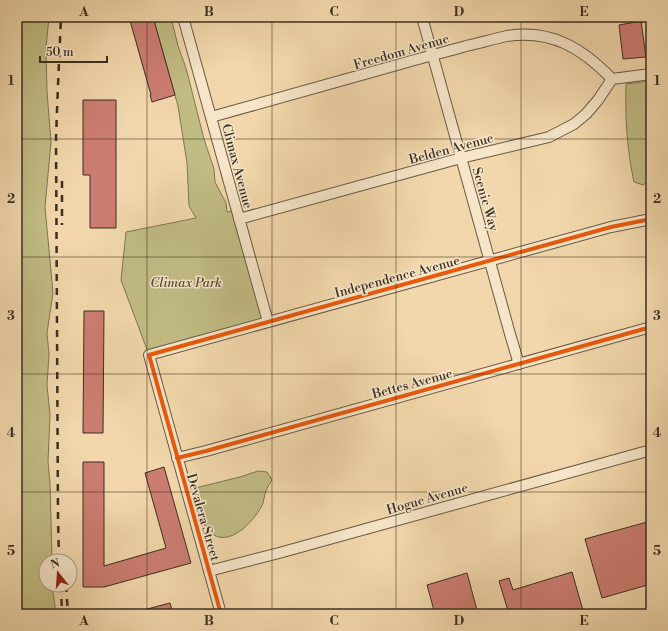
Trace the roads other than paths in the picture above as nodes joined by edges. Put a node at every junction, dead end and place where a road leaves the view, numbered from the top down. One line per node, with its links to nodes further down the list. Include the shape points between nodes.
1 (183, 17): 6 (street, Climax Avenue)
2 (422, 17): 3 (street, Scenic Way)
3 (432, 54): 5 (street, Freedom Avenue, via 509,36 537,36 563,42 580,51); 6 (street, Freedom Avenue); 7 (street, Scenic Way)
4 (651, 74): 5 (street)
5 (612, 79): 7 (street, Belden Avenue, via 586,114 562,131 536,141)
6 (211, 117): 9 (street, Climax Avenue)
7 (461, 158): 9 (street, Belden Avenue); 10 (street, Scenic Way)
8 (651, 219): 10 (street, Independence Avenue, via 611,227)
9 (239, 220): 11 (street, Climax Avenue)
10 (490, 260): 11 (street, Independence Avenue); 14 (street, Scenic Way)
11 (268, 322): 13 (street, Independence Avenue)
12 (651, 327): 14 (street, Bettes Avenue)
13 (149, 355): 16 (street, Devalera Street)
14 (519, 364): 16 (street, Bettes Avenue)
15 (651, 450): 17 (street, Hogue Avenue)
16 (177, 458): 17 (street, Devalera Street)
17 (209, 571): 18 (street, Devalera Street)
18 (221, 614)

